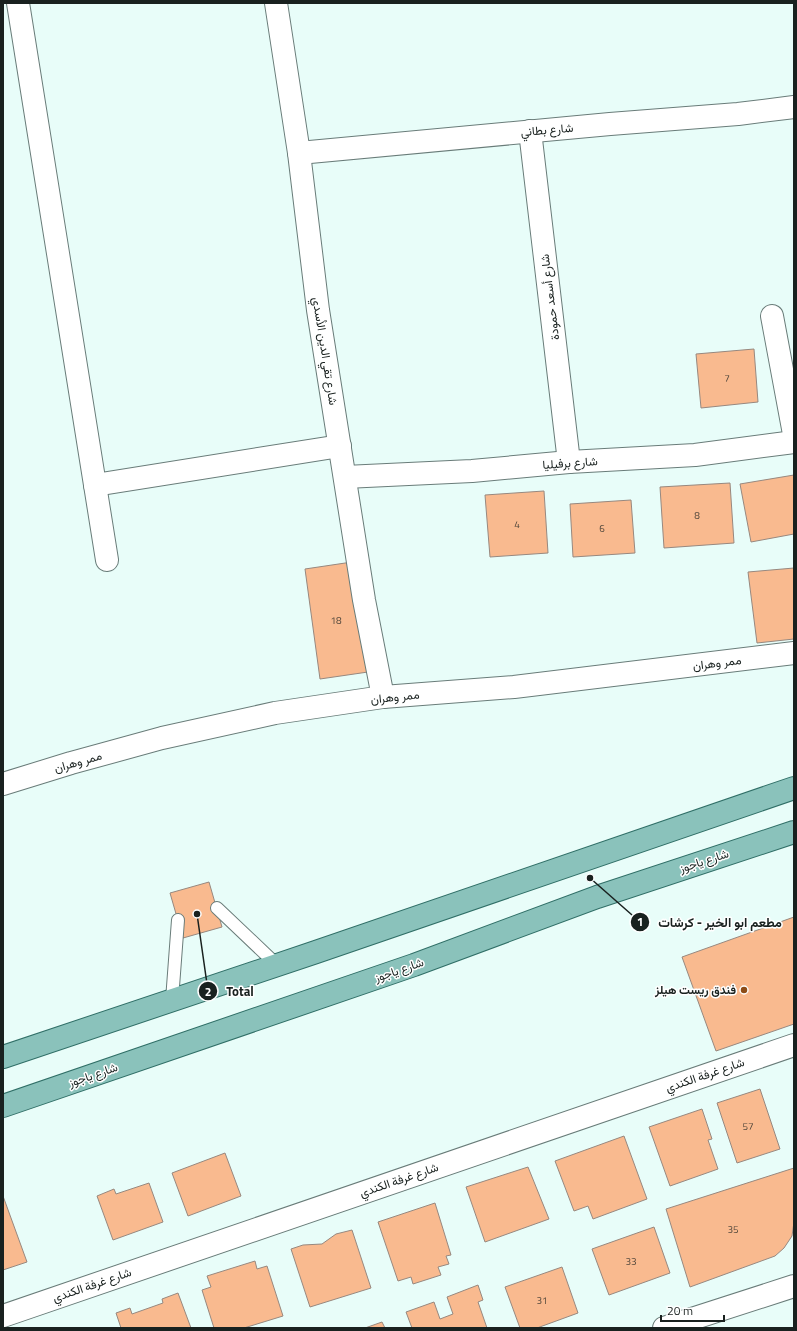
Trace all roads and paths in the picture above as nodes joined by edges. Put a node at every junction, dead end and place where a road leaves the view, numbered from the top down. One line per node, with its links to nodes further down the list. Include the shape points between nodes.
1 (18, 3): 12 (street)
2 (276, 3): 5 (street, شارع تقي الدين الأسدي)
3 (794, 107): 4 (street, شارع بطاني)
4 (530, 131): 5 (street, شارع بطاني); 10 (street, شارع أسعد حمودة)
5 (299, 153): 9 (street, شارع تقي الدين الأسدي, via 318,310)
6 (772, 316): 7 (street)
7 (794, 434)
8 (794, 442): 10 (street, شارع برفيليا, via 695,455)
9 (340, 446): 11 (street, شارع تقي الدين الأسدي); 12 (street)
10 (569, 462): 11 (street, شارع برفيليا, via 472,471)
11 (344, 477): 15 (street, شارع تقي الدين الأسدي)
12 (95, 485): 13 (street)
13 (107, 560)
14 (794, 653): 15 (street, ممر وهران, via 514,687)
15 (382, 697): 16 (street, ممر وهران, via 275,713 162,738)
16 (4, 780)
17 (794, 788): 21 (main road)
18 (794, 832): 25 (main road, شارع ياجوز, via 597,897 414,964)
19 (217, 908): 21 (lane)
20 (178, 920): 22 (lane)
21 (277, 965): 22 (main road)
22 (172, 1000): 24 (main road)
23 (794, 1045): 27 (street, شارع غرفة الكندي)
24 (3, 1057)
25 (3, 1106)
26 (794, 1286): 28 (street)
27 (3, 1316)
28 (664, 1328)

